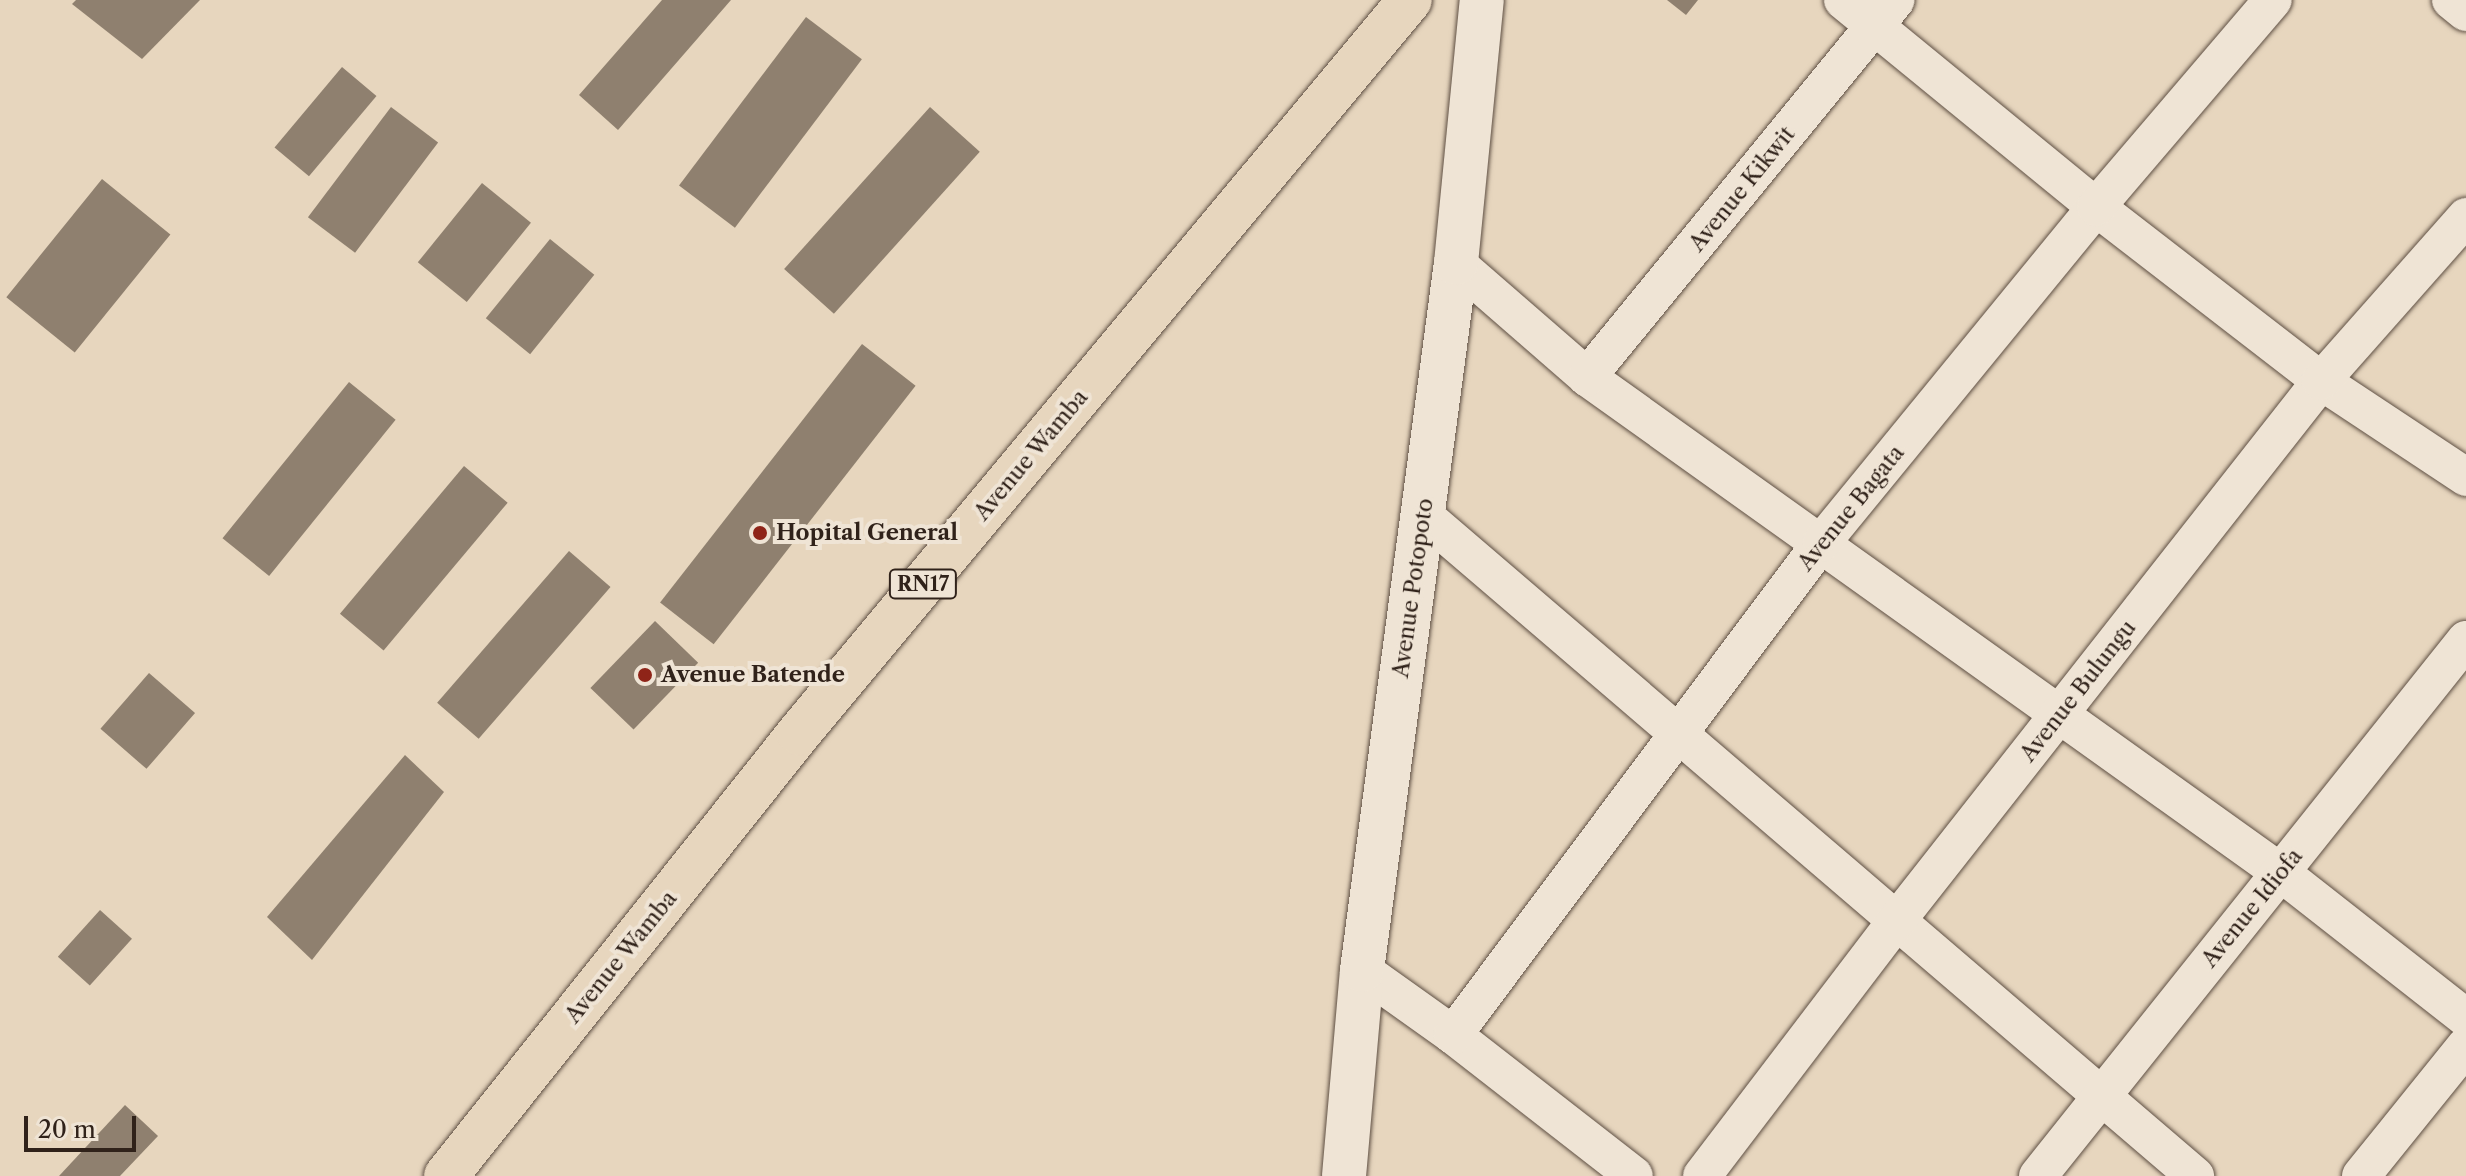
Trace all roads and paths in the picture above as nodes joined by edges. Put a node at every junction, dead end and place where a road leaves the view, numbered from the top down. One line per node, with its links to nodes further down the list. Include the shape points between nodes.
1 (1410, 0): 26 (main road, Avenue Wamba / RN17, via 799,733)
2 (1482, 0): 10 (street, Avenue Potopoto)
3 (1843, 0): 7 (street)
4 (2273, 0): 8 (street, Avenue Bagata)
5 (2451, 0): 6 (street)
6 (2466, 12)
7 (1886, 13): 8 (street); 11 (street, Avenue Kikwit)
8 (2096, 207): 12 (street); 15 (street, Avenue Bagata)
9 (2466, 217): 12 (street, Avenue Bulungu)
10 (1456, 263): 11 (street); 14 (street, Avenue Potopoto)
11 (1587, 377): 15 (street)
12 (2321, 381): 13 (street); 17 (street, Avenue Bulungu)
13 (2466, 477)
14 (1422, 514): 18 (street); 21 (street, Avenue Potopoto)
15 (1822, 542): 17 (street); 18 (street, Avenue Bagata)
16 (2466, 640): 19 (street, Avenue Idiofa)
17 (2061, 713): 19 (street); 20 (street, Avenue Bulungu)
18 (1677, 735): 20 (street); 23 (street, Avenue Bagata)
19 (2280, 872): 22 (street); 25 (street, Avenue Idiofa)
20 (1898, 919): 25 (street); 29 (street, Avenue Bulungu)
21 (1362, 970): 23 (street); 27 (street, Avenue Potopoto)
22 (2466, 1018)
23 (1453, 1035): 28 (street)
24 (2466, 1046): 32 (street)
25 (2103, 1095): 30 (street, Avenue Idiofa); 31 (street)
26 (446, 1176)
27 (1344, 1176)
28 (1634, 1176)
29 (1702, 1176)
30 (2038, 1176)
31 (2195, 1176)
32 (2361, 1176)

